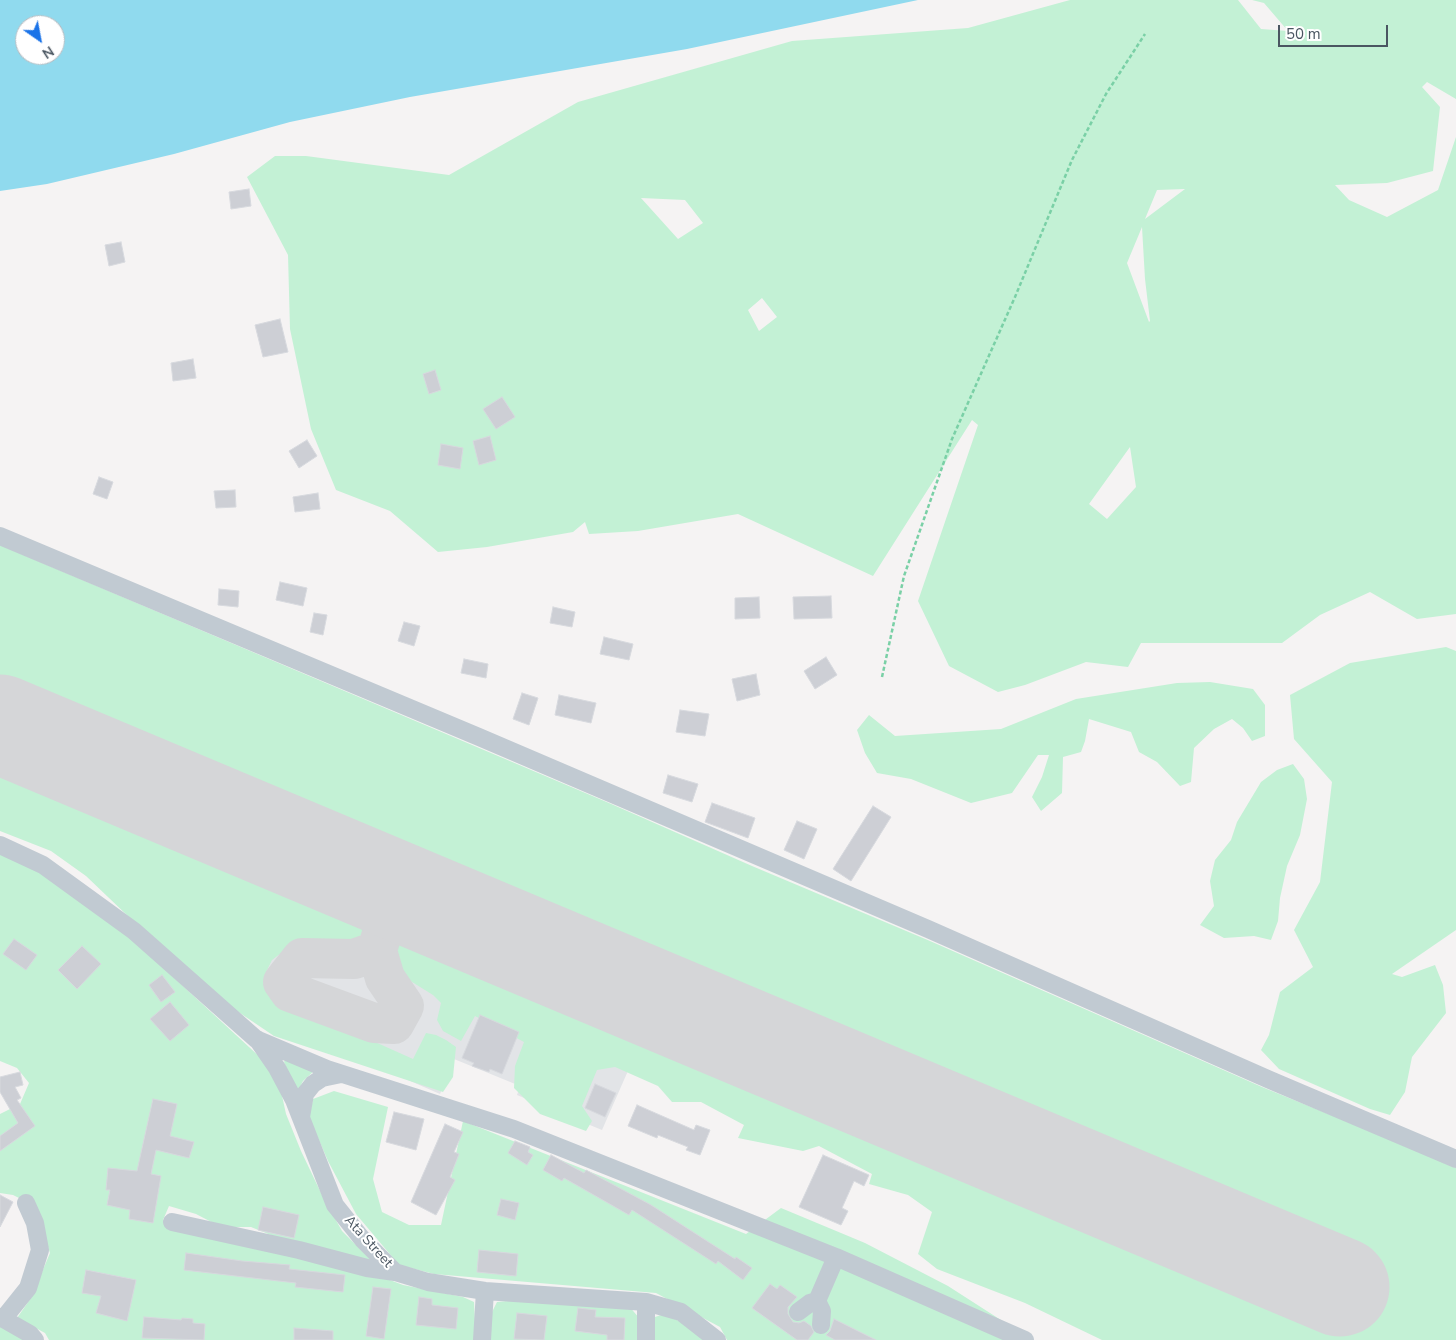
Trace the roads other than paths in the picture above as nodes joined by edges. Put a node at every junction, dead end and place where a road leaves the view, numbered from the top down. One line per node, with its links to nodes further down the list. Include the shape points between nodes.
1 (0, 536): 6 (street, via 534,760)
2 (0, 844): 3 (street, via 43,865 134,931)
3 (256, 1039): 4 (street); 5 (street, Ata Street, via 277,1068)
4 (341, 1074): 5 (street, via 322,1078 313,1084 305,1094); 9 (street, via 514,1129)
5 (300, 1117): 10 (street, Ata Street, via 335,1205)
6 (1456, 1159)
7 (26, 1203): 15 (street, via 35,1223 40,1250 28,1288)
8 (172, 1222): 10 (street)
9 (836, 1257): 12 (street); 21 (street)
10 (395, 1272): 11 (street, Ata Street, via 428,1282)
11 (485, 1291): 13 (street, Ata Street); 18 (street)
12 (817, 1301): 14 (street); 16 (street, via 822,1311)
13 (646, 1302): 19 (street); 20 (street, Ata Street, via 681,1312)
14 (798, 1312)
15 (2, 1318): 17 (street)
16 (821, 1325)
17 (35, 1340)
18 (482, 1340)
19 (646, 1340)
20 (717, 1340)
21 (1025, 1340)

